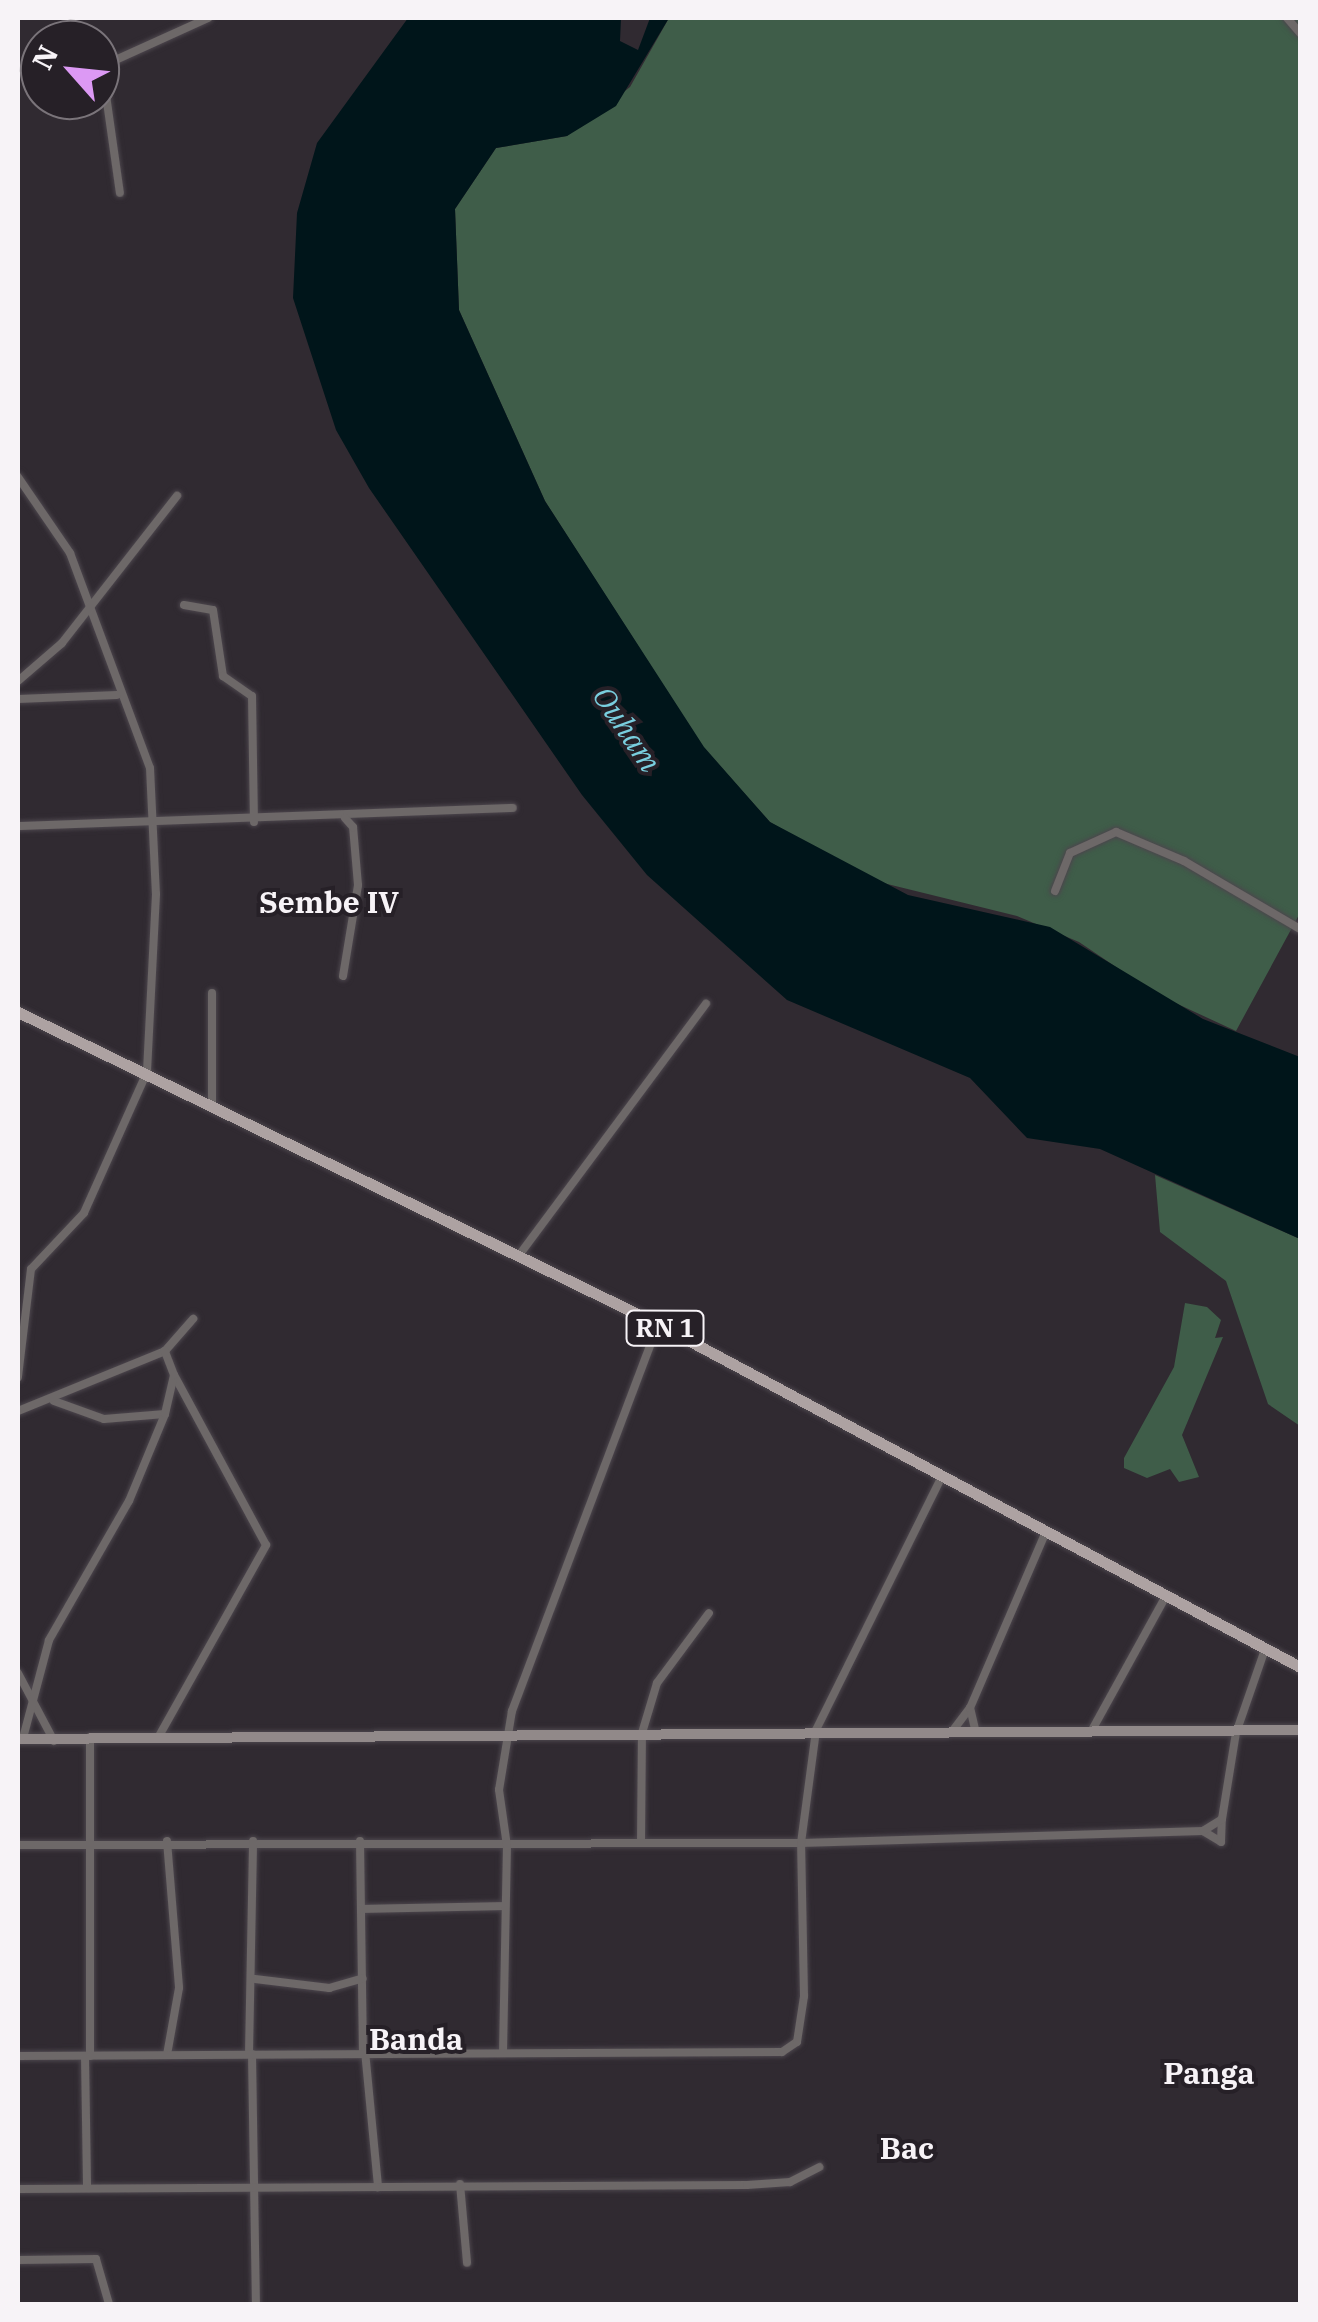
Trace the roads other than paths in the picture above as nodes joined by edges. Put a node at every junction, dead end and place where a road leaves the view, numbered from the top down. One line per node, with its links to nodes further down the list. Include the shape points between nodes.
1 (208, 18): 4 (street)
2 (1288, 18): 3 (street)
3 (1300, 32)
4 (120, 58)
5 (109, 120): 6 (street)
6 (120, 193)
7 (18, 477): 10 (street, via 59,530)
8 (177, 496): 10 (street)
9 (184, 605): 16 (street, via 214,610 223,676 252,696)
10 (89, 610): 11 (street); 12 (street)
11 (18, 682)
12 (117, 695): 13 (street); 17 (street, via 150,768)
13 (18, 700)
14 (513, 808): 15 (street)
15 (345, 818): 16 (street); 21 (street, via 353,826 358,885)
16 (254, 822): 17 (street)
17 (156, 825): 18 (street); 25 (street)
18 (18, 826)
19 (1055, 890): 20 (street, via 1070,853 1116,832 1184,861)
20 (1300, 929)
21 (343, 976)
22 (212, 993): 26 (street)
23 (706, 1004): 27 (street)
24 (18, 1012): 25 (main road, RN 1)
25 (146, 1072): 26 (main road, RN 1); 32 (street, via 84,1213 30,1268)
26 (212, 1102): 27 (main road, RN 1)
27 (520, 1254): 29 (main road, RN 1)
28 (193, 1319): 30 (street)
29 (658, 1324): 36 (main road, RN 1); 50 (street, via 525,1669)
30 (166, 1351): 31 (street); 33 (street)
31 (174, 1375): 35 (street); 53 (street, via 266,1546)
32 (18, 1377)
33 (53, 1401): 34 (street); 35 (street, via 104,1419)
34 (18, 1410)
35 (165, 1414): 43 (street, via 129,1501 49,1640)
36 (942, 1478): 37 (main road, RN 1); 47 (street)
37 (1044, 1534): 38 (main road, RN 1); 44 (street)
38 (1166, 1596): 40 (main road, RN 1); 48 (street)
39 (709, 1613): 51 (street, via 658,1683)
40 (1264, 1652): 41 (main road, RN 1); 52 (street)
41 (1300, 1666)
42 (18, 1673): 43 (street)
43 (34, 1699): 55 (street); 56 (street)
44 (970, 1708): 45 (street); 46 (street)
45 (954, 1729): 46 (street); 47 (street)
46 (974, 1729): 48 (street)
47 (816, 1730): 51 (street); 64 (street)
48 (1092, 1730): 52 (street)
49 (1300, 1730): 52 (street)
50 (512, 1733): 51 (street); 53 (street); 66 (street, via 499,1790)
51 (642, 1733): 63 (street)
52 (1236, 1733): 57 (street)
53 (159, 1736): 54 (street)
54 (90, 1738): 56 (street); 62 (street)
55 (20, 1739): 56 (street)
56 (54, 1741)
57 (1222, 1818): 58 (street); 58 (street, via 1222,1842)
58 (1202, 1832): 64 (street)
59 (166, 1841): 60 (street); 62 (street); 74 (street, via 180,1988)
60 (253, 1841): 61 (street); 70 (street)
61 (360, 1842): 66 (street); 68 (street)
62 (86, 1843): 65 (street); 76 (street)
63 (641, 1843): 64 (street); 66 (street)
64 (801, 1843): 73 (street, via 804,1996 797,2042 782,2052)
65 (18, 1844)
66 (506, 1846): 67 (street)
67 (503, 1906): 68 (street); 73 (street)
68 (362, 1909): 69 (street)
69 (363, 1978): 70 (street, via 329,1988); 71 (street)
70 (254, 1980): 72 (street)
71 (364, 2051): 72 (street); 73 (street); 79 (street)
72 (250, 2053): 74 (street); 81 (street)
73 (503, 2053)
74 (167, 2054): 76 (street)
75 (18, 2056): 76 (street)
76 (88, 2056): 80 (street)
77 (819, 2168): 78 (street, via 790,2182 746,2184)
78 (460, 2184): 79 (street); 84 (street)
79 (378, 2187): 81 (street)
80 (88, 2188): 81 (street); 82 (street)
81 (258, 2188): 86 (street)
82 (18, 2189)
83 (18, 2260): 85 (street, via 96,2259)
84 (466, 2263)
85 (109, 2304)
86 (256, 2304)

